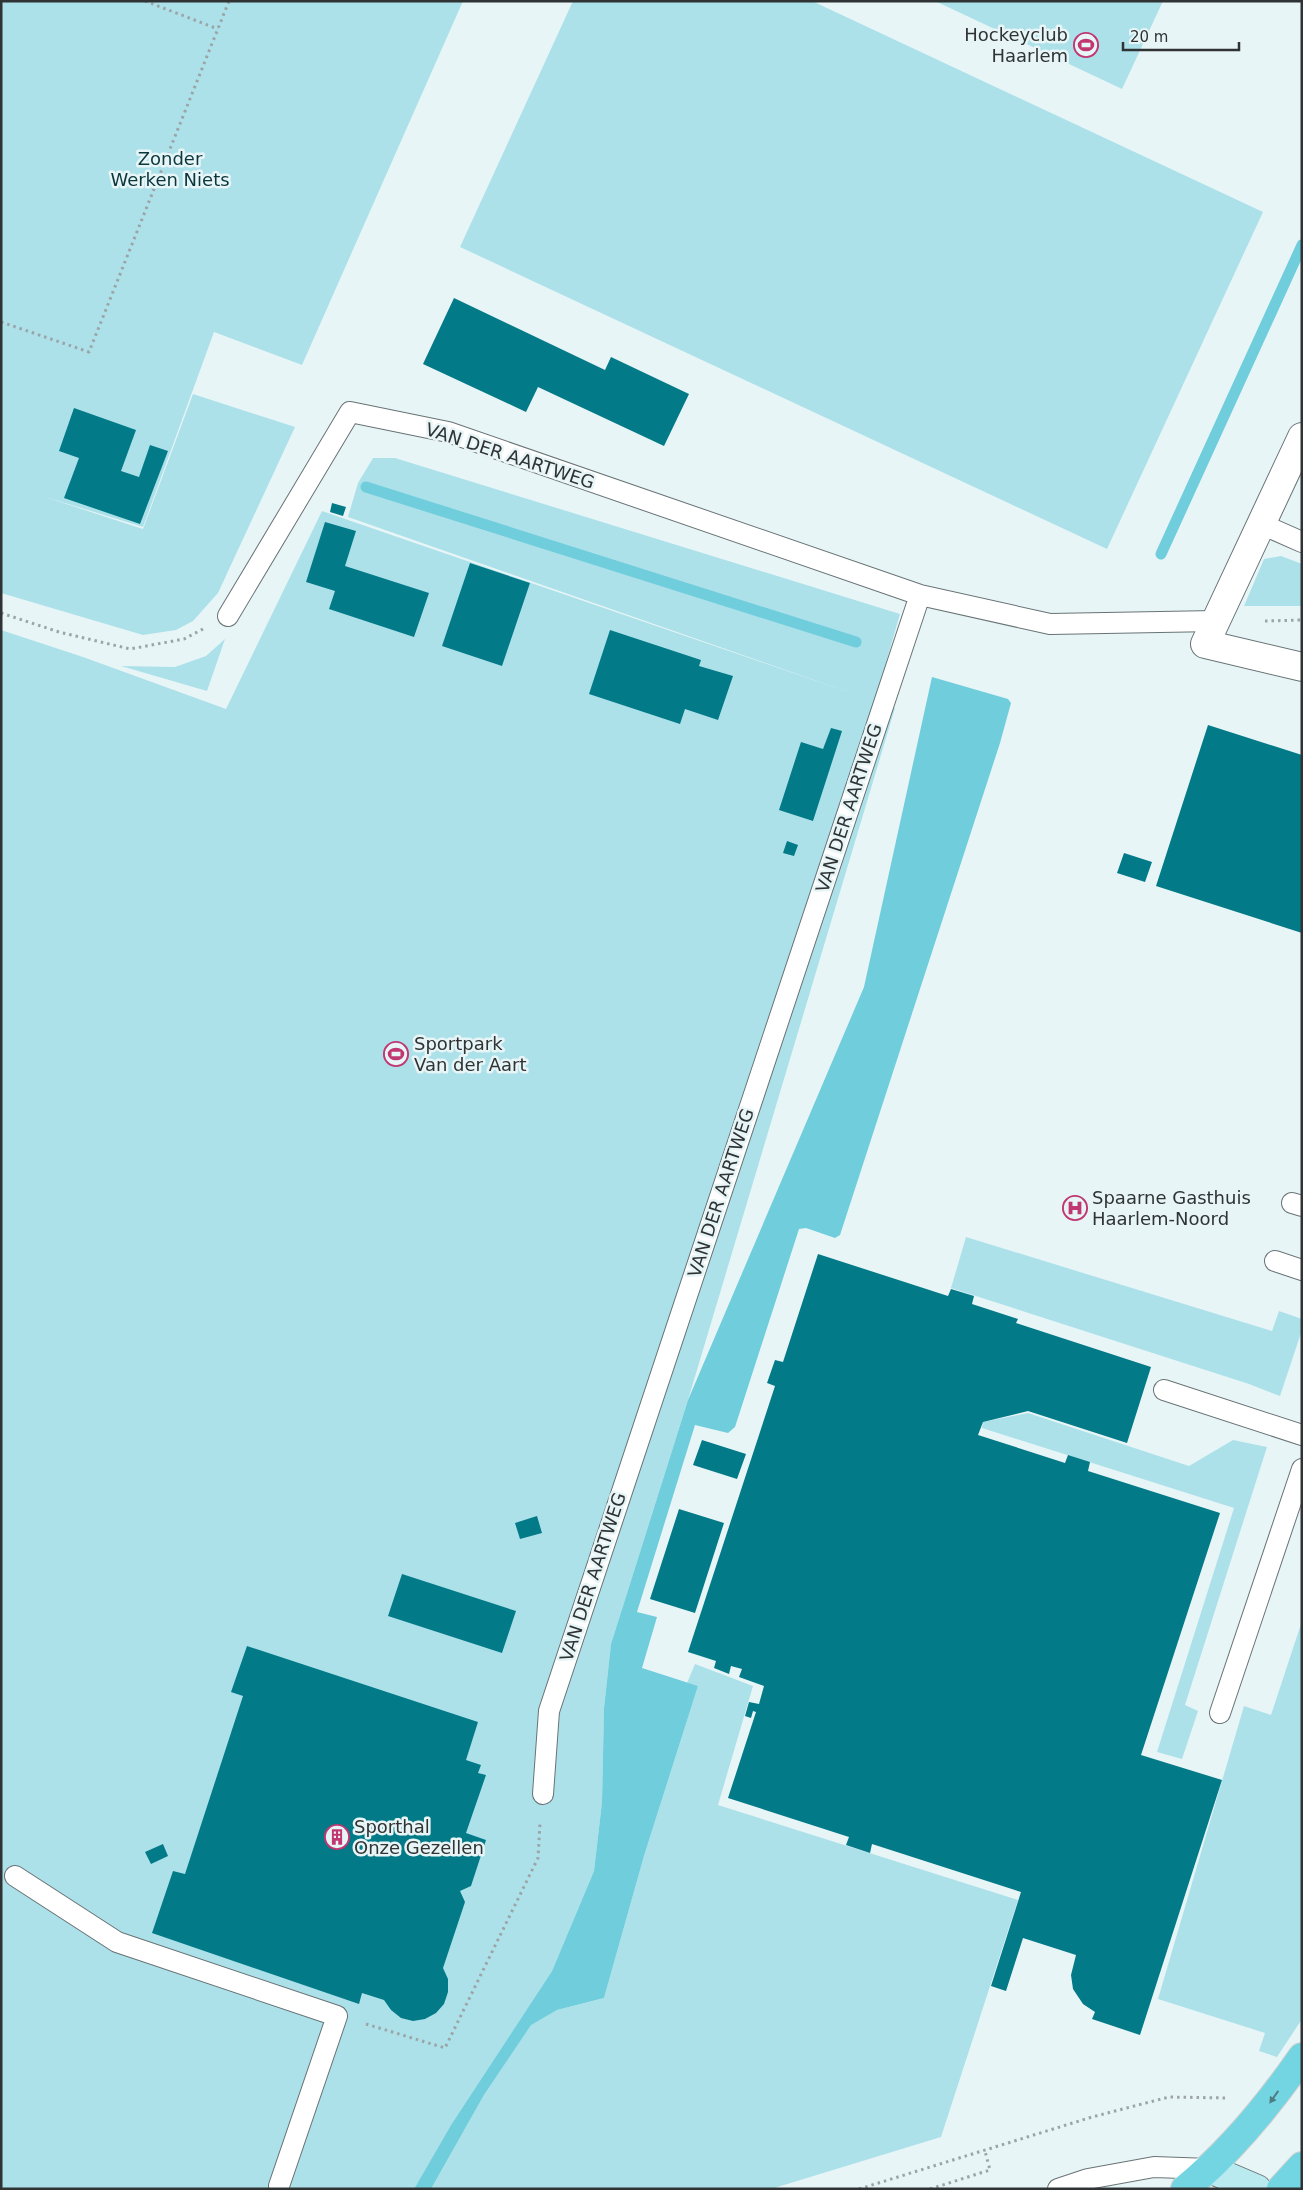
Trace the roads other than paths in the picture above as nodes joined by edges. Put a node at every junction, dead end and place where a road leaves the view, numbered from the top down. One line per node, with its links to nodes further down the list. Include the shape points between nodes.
1 (1302, 437): 2 (street)
2 (1261, 524): 3 (lane); 6 (street)
3 (1302, 542)
4 (920, 595): 5 (lane, VAN DER AARTWEG, via 448,432 350,412); 6 (lane, VAN DER AARTWEG, via 1050,624); 14 (lane, VAN DER AARTWEG, via 549,1711)
5 (228, 616)
6 (1215, 621): 7 (street, via 1205,644)
7 (1302, 667)
8 (1275, 1261): 9 (lane)
9 (1302, 1270)
10 (1164, 1390): 11 (lane)
11 (1302, 1435)
12 (1302, 1469): 13 (lane)
13 (1220, 1713)
14 (543, 1794)
15 (15, 1876): 19 (lane, via 116,1942 337,2016)
16 (1302, 2058): 18 (main road, one-way to 18, via 1267,2107)
17 (1302, 2166): 24 (main road)
18 (1210, 2168): 20 (lane, via 1154,2167 1088,2179); 21 (main road); 22 (main road); 23 (main road)
19 (280, 2186)
20 (1058, 2189)
21 (1185, 2189)
22 (1231, 2189)
23 (1257, 2189)
24 (1281, 2189)

